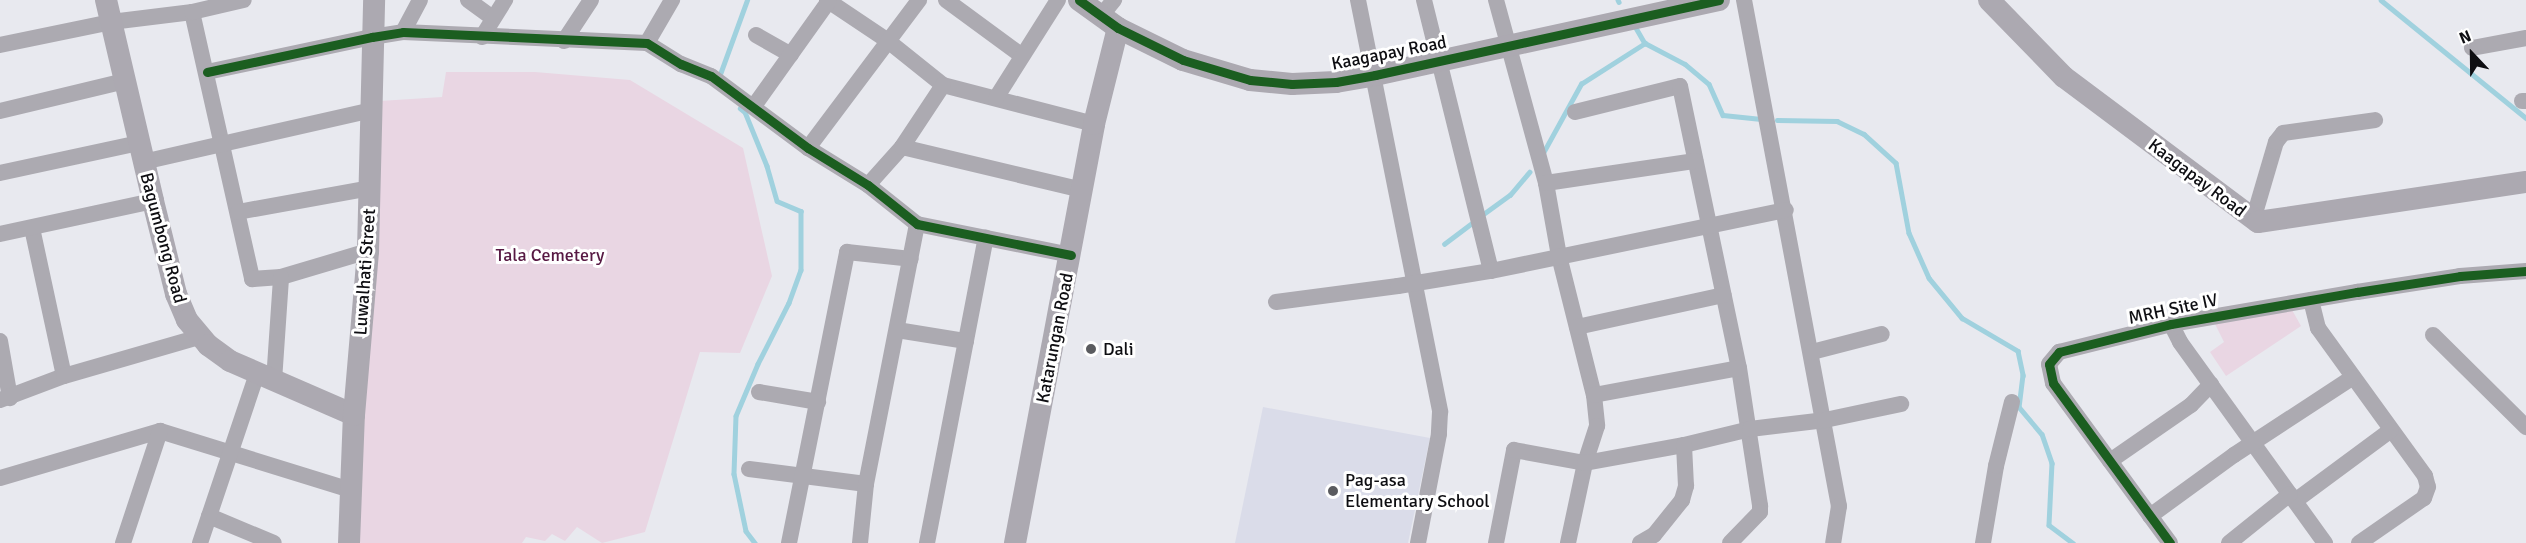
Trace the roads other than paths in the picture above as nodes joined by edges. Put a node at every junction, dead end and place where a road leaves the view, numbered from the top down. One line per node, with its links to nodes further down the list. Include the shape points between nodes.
1 (105, 0): 23 (street, Bagumbong Road)
2 (244, 0): 20 (street)
3 (374, 0): 26 (street, Luwalhati Street)
4 (420, 0): 24 (street)
5 (468, 0): 22 (street)
6 (505, 0): 22 (street)
7 (591, 0): 29 (street)
8 (672, 0): 31 (street)
9 (919, 0): 30 (street)
10 (946, 0): 36 (street)
11 (1058, 0): 36 (street)
12 (1079, 0): 21 (street, Kaagapay Road)
13 (1358, 0): 39 (street)
14 (1424, 0): 37 (street)
15 (1496, 0): 33 (street)
16 (1719, 0): 33 (street, Kaagapay Road)
17 (1744, 0): 61 (street)
18 (1989, 0): 63 (street, Kaagapay Road, via 2064,77)
19 (828, 1): 30 (street); 35 (street)
20 (192, 12): 23 (street); 38 (street)
21 (1111, 15): 39 (street, Kaagapay Road, via 1183,60 1250,80 1292,84); 48 (street, Katarungan Road)
22 (493, 18): 27 (street)
23 (111, 22): 32 (street); 40 (street, Bagumbong Road)
24 (403, 33): 26 (street); 27 (street)
25 (756, 35): 35 (street)
26 (372, 36): 38 (street); 44 (street, Luwalhati Street)
27 (482, 37): 29 (street)
28 (2526, 38): 34 (street)
29 (564, 41): 31 (street)
30 (888, 41): 41 (street); 51 (street)
31 (647, 43): 43 (street, via 681,64 711,76)
32 (0, 45)
33 (1507, 46): 37 (street, Kaagapay Road); 56 (street)
34 (2472, 48)
35 (790, 55): 43 (street)
36 (1021, 56): 42 (street)
37 (1440, 60): 39 (street, Kaagapay Road); 73 (street)
38 (207, 72): 49 (street)
39 (1375, 75): 76 (street)
40 (125, 81): 45 (street); 52 (street, Bagumbong Road)
41 (943, 85): 42 (street); 50 (street)
42 (996, 98): 48 (street)
43 (754, 106): 51 (street)
44 (372, 110): 49 (street); 58 (street, Luwalhati Street)
45 (0, 111)
46 (1575, 112): 53 (street, via 1680,86)
47 (2375, 120): 63 (street, via 2283,133 2276,142)
48 (1094, 124): 59 (street, Katarungan Road)
49 (223, 146): 52 (street); 62 (street)
50 (902, 147): 57 (street); 59 (street)
51 (808, 148): 57 (street)
52 (141, 152): 54 (street); 60 (street, Bagumbong Road)
53 (1695, 161): 56 (street); 65 (street)
54 (0, 174)
55 (2526, 182): 63 (street, Kaagapay Road, via 2263,222)
56 (1546, 183): 71 (street)
57 (868, 185): 64 (street)
58 (370, 188): 62 (street); 69 (street, Luwalhati Street)
59 (1082, 189): 70 (street, Katarungan Road)
60 (153, 201): 66 (street); 85 (street, Bagumbong Road, via 181,309)
61 (1786, 210): 65 (street); 88 (street)
62 (238, 212): 75 (street, via 252,279)
63 (2253, 220)
64 (917, 224): 68 (street); 72 (street)
65 (1710, 225): 71 (street); 77 (street)
66 (32, 228): 67 (street); 90 (street)
67 (0, 234)
68 (986, 238): 70 (street); 87 (street)
69 (368, 251): 75 (street); 100 (street, Luwalhati Street)
70 (1071, 255): 126 (street, Katarungan Road)
71 (1559, 256): 73 (street); 81 (street)
72 (911, 259): 82 (street); 97 (street, via 847,252)
73 (1491, 271): 76 (street)
74 (2526, 271): 78 (street, MRH Site IV, via 2460,276)
75 (281, 277): 91 (street)
76 (1416, 284): 79 (street); 127 (street, via 1440,412)
77 (1724, 295): 81 (street); 89 (street)
78 (2311, 300): 80 (street, MRH Site IV); 92 (street, via 2318,328)
79 (1276, 302)
80 (2171, 324): 93 (street); 109 (street, MRH Site IV, via 2059,352 2049,364 2053,383)
81 (1577, 327): 95 (street)
82 (897, 330): 87 (street); 114 (street)
83 (1882, 334): 88 (street)
84 (2433, 335): 102 (street)
85 (199, 337): 90 (street); 91 (street, Bagumbong Road, via 230,361)
86 (0, 341): 96 (street)
87 (966, 341): 125 (street)
88 (1812, 352): 101 (street)
89 (1739, 368): 95 (street); 103 (street)
90 (64, 375): 96 (street)
91 (266, 377): 100 (street, Bagumbong Road); 108 (street)
92 (2353, 377): 104 (street); 106 (street)
93 (2211, 384): 106 (street); 109 (street, via 2191,405)
94 (759, 392): 97 (street)
95 (1594, 395): 110 (street, via 1597,426)
96 (5, 399)
97 (818, 402): 112 (street)
98 (2012, 402): 133 (street)
99 (1901, 405): 101 (street)
100 (354, 415): 115 (street, Luwalhati Street)
101 (1825, 420): 103 (street); 132 (street, via 1839,506)
102 (2526, 428)
103 (1749, 429): 107 (street); 131 (street, via 1761,510)
104 (2391, 430): 116 (street); 137 (street, via 2425,476 2428,487 2424,498)
105 (160, 431): 108 (street); 113 (street); 119 (street)
106 (2253, 444): 116 (street); 118 (street)
107 (1684, 445): 110 (street); 130 (street, via 1686,486 1682,500 1654,535)
108 (231, 453): 115 (street); 117 (street)
109 (2110, 462): 118 (street, MRH Site IV)
110 (1585, 463): 128 (street, via 1514,450); 129 (street)
111 (749, 469): 112 (street)
112 (804, 475): 114 (street); 123 (street)
113 (0, 478)
114 (866, 484): 124 (street)
115 (351, 490): 122 (street, Luwalhati Street)
116 (2293, 497): 135 (street); 136 (street)
117 (209, 516): 120 (street); 121 (street)
118 (2150, 516): 134 (street, MRH Site IV)
119 (123, 543)
120 (200, 543)
121 (274, 543)
122 (349, 543)
123 (789, 543)
124 (860, 543)
125 (927, 543)
126 (1014, 543)
127 (1418, 543)
128 (1496, 543)
129 (1568, 543)
130 (1640, 543)
131 (1730, 543)
132 (1833, 543)
133 (1983, 543)
134 (2170, 543)
135 (2229, 543)
136 (2325, 543)
137 (2360, 543)

